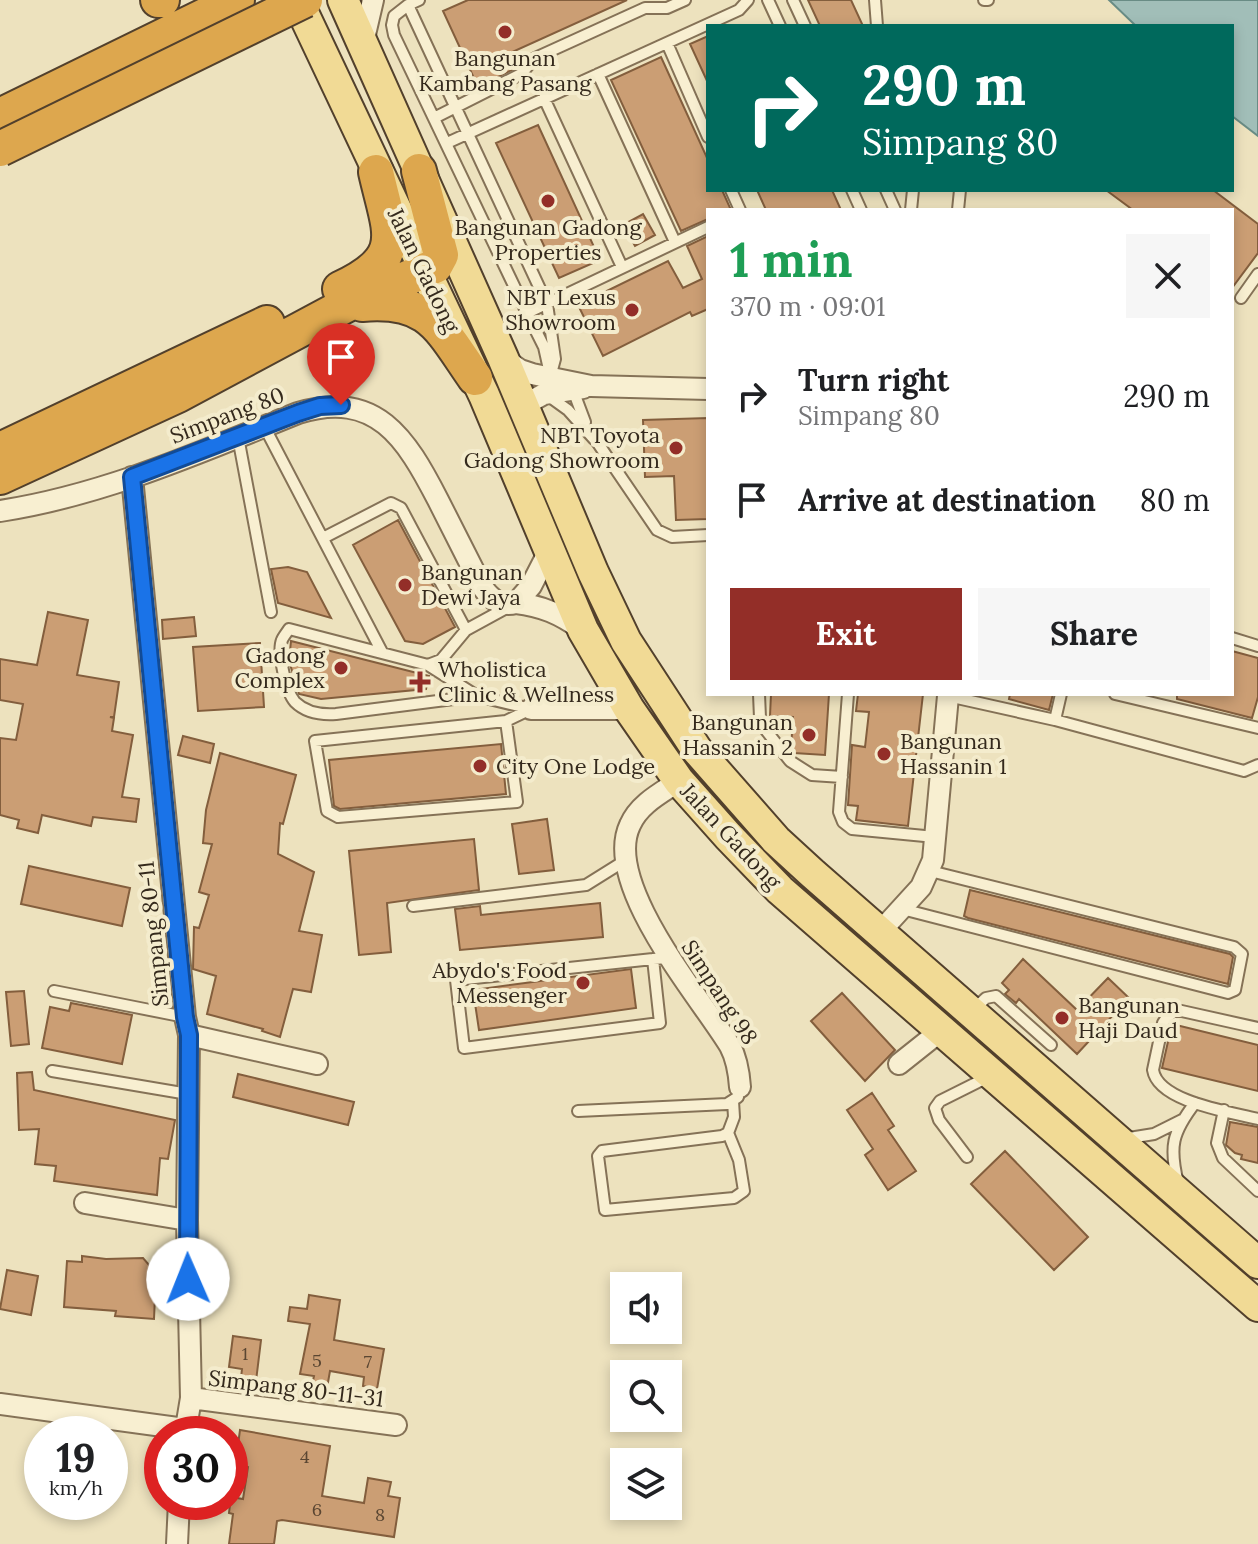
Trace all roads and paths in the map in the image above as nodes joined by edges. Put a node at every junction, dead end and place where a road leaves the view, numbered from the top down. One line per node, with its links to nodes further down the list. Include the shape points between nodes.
1 (237, 0): 22 (highway)
2 (297, 0): 29 (main road, Jalan Gadong)
3 (305, 0): 27 (highway, bridge)
4 (343, 0): 18 (main road, Jalan Gadong)
5 (373, 0): 18 (street)
6 (685, 0): 21 (lane, via 667,8 645,8 535,58 521,74)
7 (768, 0): 13 (lane)
8 (793, 0): 14 (lane)
9 (875, 0): 15 (lane)
10 (746, 1): 12 (lane, via 739,10)
11 (413, 2): 21 (lane); 23 (lane, via 394,16 392,25)
12 (708, 24)
13 (779, 24)
14 (804, 24)
15 (877, 24)
16 (706, 25): 17 (lane)
17 (667, 43): 19 (lane); 25 (lane)
18 (363, 44): 28 (main road, Jalan Gadong)
19 (598, 74): 20 (lane); 31 (lane)
20 (544, 98): 24 (lane); 32 (lane)
21 (457, 106): 23 (lane); 24 (lane)
22 (0, 116)
23 (434, 118): 26 (lane)
24 (469, 132): 26 (lane); 36 (lane)
25 (706, 132)
26 (447, 143): 38 (lane)
27 (0, 149)
28 (419, 171): 33 (highway, via 441,255); 42 (main road, Jalan Gadong, via 503,358)
29 (376, 172): 33 (main road, Jalan Gadong); 46 (highway, via 390,231 389,248 375,269)
30 (706, 228): 31 (lane)
31 (675, 242): 32 (lane)
32 (622, 267): 36 (lane)
33 (424, 272): 37 (highway); 39 (main road, Jalan Gadong)
34 (1258, 274): 35 (lane)
35 (1241, 298)
36 (547, 304): 38 (lane); 42 (lane, via 555,359)
37 (346, 305): 39 (highway, via 385,302 420,310 438,325); 47 (highway, via 178,395)
38 (527, 313): 42 (lane, via 544,347)
39 (475, 378): 52 (main road, Jalan Gadong)
40 (582, 388): 41 (street); 42 (street); 45 (lane, via 583,418)
41 (706, 389)
42 (539, 392): 45 (lane, via 557,400); 82 (main road, Jalan Gadong, via 593,572 626,641 666,705 697,750 776,840)
43 (264, 426): 44 (street, Simpang 80); 51 (lane); 53 (street, Simpang 80, via 320,406 341,405 379,418 411,451 486,593)
44 (238, 437): 48 (street, Simpang 80); 54 (lane)
45 (594, 439): 50 (lane, via 657,530 672,537)
46 (0, 450)
47 (0, 477)
48 (132, 477): 49 (street, Simpang 80, via 69,498); 86 (street, Simpang 80-11)
49 (0, 511)
50 (706, 535)
51 (323, 538): 55 (lane, via 391,503 401,508); 59 (lane)
52 (549, 551): 53 (street, via 531,586); 56 (main road, Jalan Gadong)
53 (514, 604): 55 (lane); 56 (street, Simpang 80, via 559,613)
54 (271, 612)
55 (466, 630): 60 (lane, via 441,660)
56 (583, 630): 70 (main road, Jalan Gadong)
57 (1234, 639): 58 (lane)
58 (1258, 646)
59 (382, 652): 60 (lane); 61 (lane, via 289,629 280,656 294,701 322,715)
60 (428, 665): 61 (lane)
61 (477, 696): 69 (lane)
62 (759, 696): 75 (lane, via 765,729 790,761 812,775)
63 (848, 696): 75 (lane)
64 (948, 696): 77 (street)
65 (956, 696): 68 (lane)
66 (1061, 696): 71 (lane)
67 (1123, 696): 73 (lane)
68 (981, 699): 71 (lane)
69 (531, 709): 70 (street); 72 (lane)
70 (629, 709): 76 (main road, Jalan Gadong)
71 (1055, 720): 74 (lane, via 1244,771)
72 (506, 721): 72 (lane, via 315,741 327,811 338,817 517,802)
73 (1258, 728)
74 (1258, 765)
75 (842, 777): 77 (lane, via 839,812 852,829)
76 (679, 781): 78 (street, Simpang 98, via 646,804 630,824); 88 (main road, Jalan Gadong, via 780,890)
77 (935, 837): 79 (street)
78 (626, 860): 80 (lane, via 586,885); 83 (street, Simpang 98)
79 (930, 871): 81 (street); 81 (lane, via 1234,947 1242,954 1235,990 1228,993)
80 (413, 906)
81 (902, 909): 82 (street)
82 (879, 933): 85 (main road, Jalan Gadong)
83 (660, 958): 83 (lane, via 456,980 464,1048 660,1023); 95 (street, Simpang 98, via 730,1047 738,1067)
84 (54, 991): 86 (lane)
85 (971, 1011): 89 (lane, via 996,996); 102 (main road, Jalan Gadong)
86 (187, 1026): 90 (street); 94 (street, Simpang 80-11)
87 (1258, 1028): 96 (lane, via 1181,1009 1167,1017 1154,1077 1164,1089)
88 (943, 1029): 91 (street); 93 (main road, Jalan Gadong)
89 (1051, 1045)
90 (317, 1064)
91 (899, 1064)
92 (52, 1071): 94 (lane)
93 (993, 1074): 103 (lane, via 935,1108); 109 (main road, Jalan Gadong)
94 (188, 1094): 107 (street, Simpang 80-11)
95 (737, 1094): 98 (lane); 101 (lane)
96 (1195, 1103): 97 (lane); 100 (lane)
97 (1224, 1110): 99 (lane); 104 (lane, via 1217,1143 1223,1158)
98 (578, 1111)
99 (1258, 1119)
100 (1182, 1120): 102 (lane, via 1154,1134); 105 (lane, via 1171,1153)
101 (728, 1133): 101 (lane, via 602,1151 598,1156 605,1210 734,1198 744,1191)
102 (1119, 1139): 105 (main road, Jalan Gadong)
103 (967, 1157)
104 (1258, 1191)
105 (1180, 1193): 108 (main road, Jalan Gadong)
106 (85, 1203): 107 (street)
107 (187, 1220): 110 (street, Simpang 80-11)
108 (1258, 1263)
109 (1258, 1306)
110 (191, 1398): 112 (street, Simpang 80-11); 114 (street, Simpang 80-11-31)
111 (0, 1404): 113 (street)
112 (188, 1416)
113 (144, 1425)
114 (396, 1425)
115 (178, 1520): 116 (street)
116 (177, 1544)

